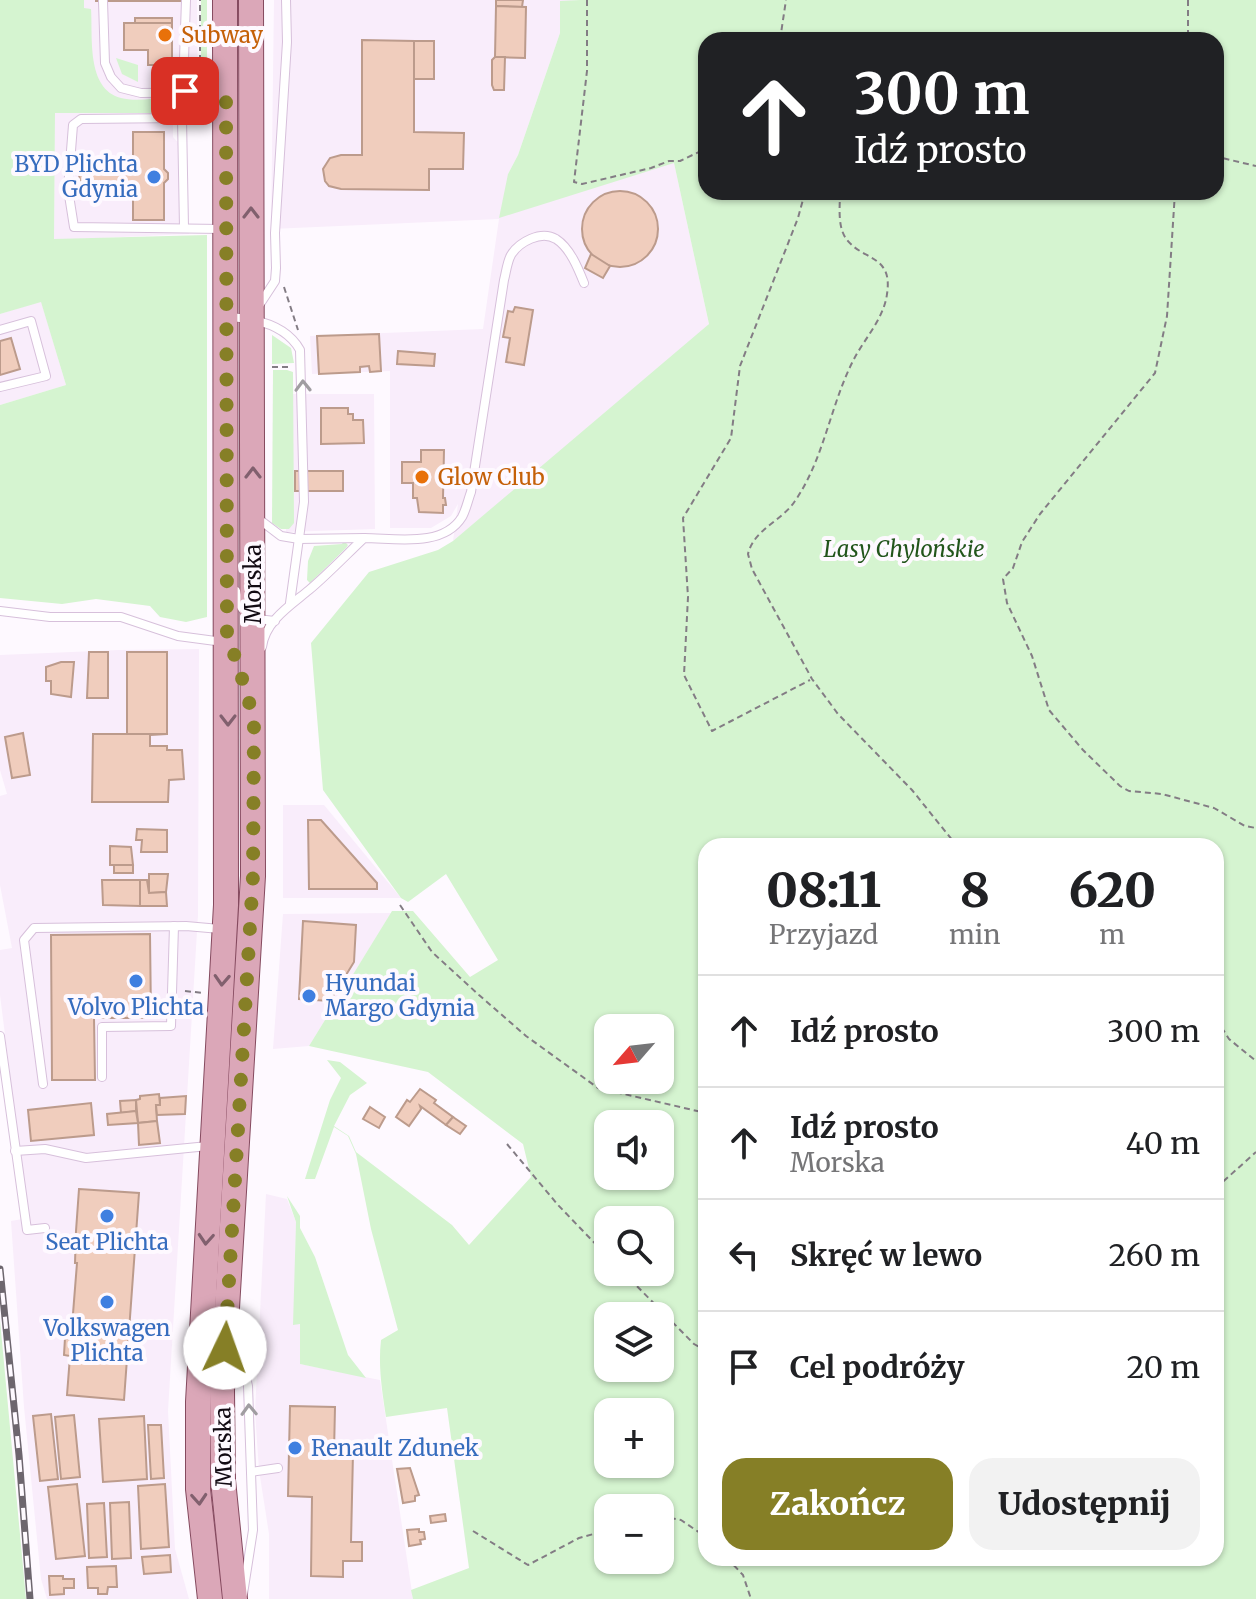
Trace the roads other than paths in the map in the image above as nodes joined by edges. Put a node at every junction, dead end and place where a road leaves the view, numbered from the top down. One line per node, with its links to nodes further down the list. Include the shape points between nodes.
1 (186, 0): 6 (lane)
2 (225, 0): 7 (main road, Morska)
3 (251, 0): 12 (main road, Morska, one-way to 3)
4 (286, 0): 12 (lane, via 275,281)
5 (103, 1): 6 (lane, via 105,63 115,83 133,92)
6 (185, 91): 7 (lane); 8 (lane)
7 (226, 93): 10 (main road, Morska)
8 (182, 118): 9 (lane); 9 (lane, via 81,119 73,125 68,189 74,227)
9 (184, 228): 10 (lane)
10 (227, 229): 12 (main road, Morska)
11 (584, 283): 16 (lane, via 556,239 544,235 525,241 511,256 471,492 462,517 434,538)
12 (239, 317): 15 (main road, Morska, one-way to 12); 17 (main road, Morska); 18 (lane, one-way to 12, via 304,502 302,367 296,342 268,324)
13 (0, 330): 14 (lane, via 31,321 46,376)
14 (0, 387)
15 (253, 514): 18 (lane, via 281,536); 21 (main road, Morska)
16 (364, 538): 18 (lane); 19 (lane)
17 (227, 539): 21 (lane, via 238,604); 22 (main road, Morska)
18 (299, 539): 19 (lane)
19 (290, 603): 21 (lane)
20 (0, 611): 22 (lane, via 121,617)
21 (264, 620): 24 (main road, Morska)
22 (232, 650): 26 (main road, Morska, one-way to 26)
23 (240, 673): 24 (lane)
24 (254, 719): 29 (main road, Morska, via 253,876)
25 (174, 926): 26 (lane); 28 (lane, via 171,1026 102,1027); 30 (lane, via 29,930 24,940)
26 (225, 929): 29 (main road, Morska, one-way to 29)
27 (0, 1036): 32 (lane)
28 (102, 1077)
29 (229, 1080): 31 (main road, Morska); 34 (main road, Morska)
30 (43, 1084)
31 (213, 1146): 32 (lane, via 86,1158 45,1149); 37 (main road, Morska, one-way to 37, via 198,1402 198,1489)
32 (15, 1151): 33 (lane, via 27,1230)
33 (45, 1228)
34 (225, 1348): 36 (lane, one-way to 34, via 248,1386); 38 (main road, Morska, via 223,1480)
35 (278, 1468): 36 (lane)
36 (251, 1472): 39 (lane, via 253,1530)
37 (210, 1599)
38 (235, 1599)
39 (243, 1599)

